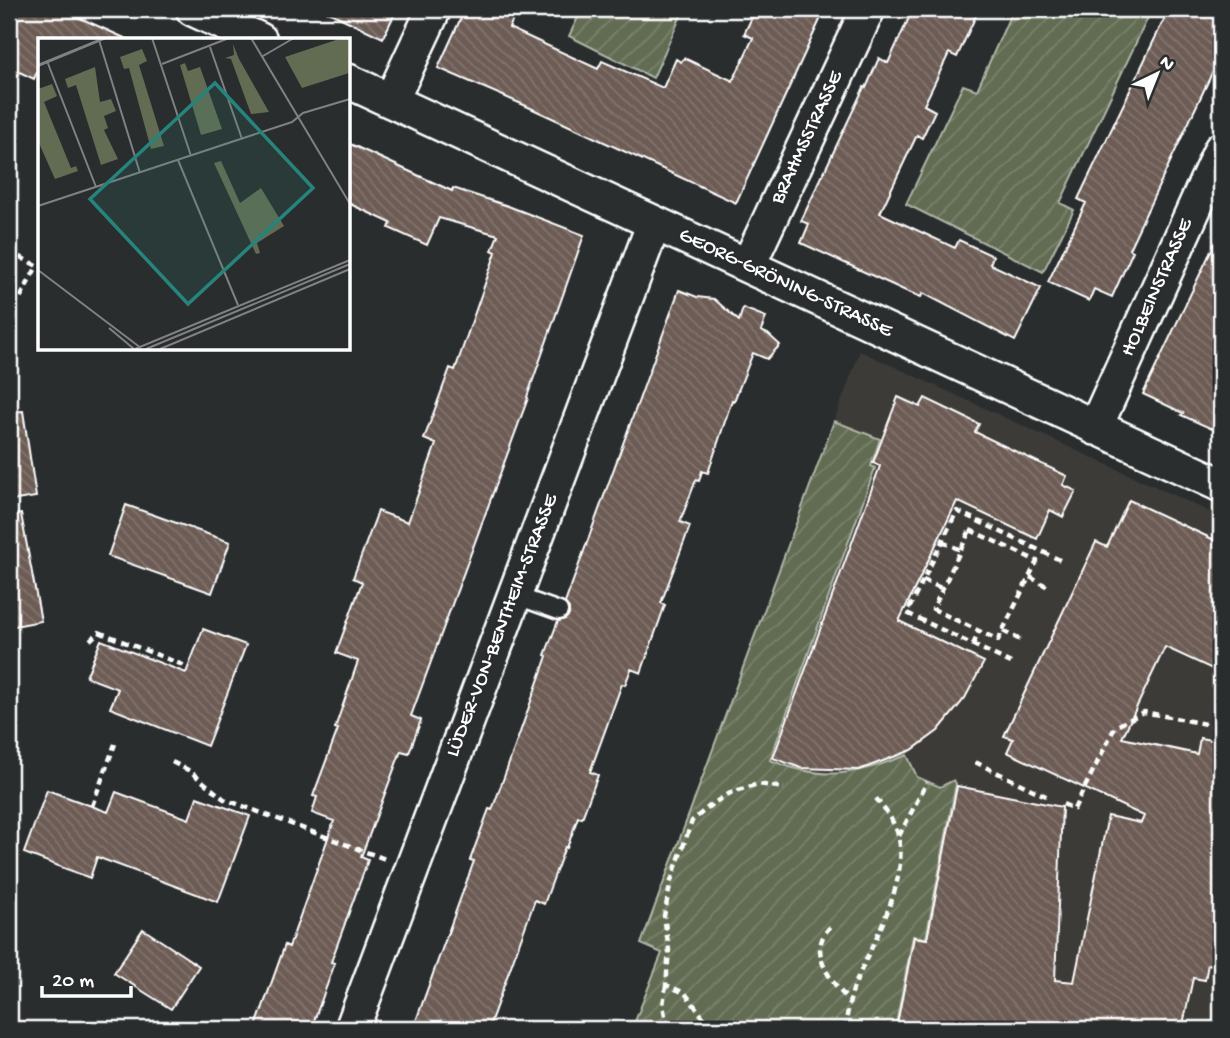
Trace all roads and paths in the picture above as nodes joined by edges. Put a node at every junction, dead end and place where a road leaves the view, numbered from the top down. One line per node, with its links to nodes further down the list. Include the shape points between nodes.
1 (193, 9): 4 (street)
2 (434, 9): 6 (street)
3 (868, 9): 10 (street, BRAHMSSTRASSE)
4 (256, 38)
5 (350, 82): 6 (street, GEORG-GRÖNING-STRASSE)
6 (391, 101): 8 (street, GEORG-GRÖNING-STRASSE)
7 (1221, 149): 12 (street, HOLBEINSTRASSE)
8 (654, 223): 10 (street, GEORG-GRÖNING-STRASSE); 23 (street, LÜDER-VON-BENTHEIM-STRASSE)
9 (9, 251): 11 (path, via 37,266)
10 (748, 266): 12 (street, GEORG-GRÖNING-STRASSE)
11 (19, 300)
12 (1095, 428): 13 (street, GEORG-GRÖNING-STRASSE)
13 (1221, 485)
14 (942, 542): 15 (path, via 957,511); 16 (path); 20 (path)
15 (1022, 542): 17 (path); 18 (path)
16 (961, 550): 17 (path, via 970,530); 22 (path)
17 (1017, 551): 19 (path, via 1037,561)
18 (1062, 561)
19 (1030, 577): 21 (path); 26 (path)
20 (923, 580): 22 (path); 29 (path, via 907,613)
21 (1048, 587)
22 (943, 589): 25 (path, via 933,609)
23 (514, 595): 24 (lane); 43 (street, LÜDER-VON-BENTHEIM-STRASSE)
24 (559, 611)
25 (979, 631): 26 (path, via 998,640); 29 (path)
26 (1003, 631): 28 (path)
27 (90, 640): 31 (path, via 99,632)
28 (1021, 641)
29 (973, 645): 30 (path)
30 (1011, 663)
31 (188, 667)
32 (1221, 727): 40 (path, via 1144,712 1115,727 1074,809)
33 (115, 744): 41 (path)
34 (172, 762): 43 (path, via 224,799)
35 (975, 762): 39 (path)
36 (927, 782): 42 (path)
37 (784, 788): 45 (path, via 758,784 732,792 692,821 664,916 669,950)
38 (876, 797): 42 (path)
39 (1048, 797)
40 (1063, 804)
41 (92, 806)
42 (899, 837): 46 (path, via 899,869 890,904)
43 (412, 869): 49 (street, LÜDER-VON-BENTHEIM-STRASSE)
44 (830, 927): 46 (path, via 819,944 823,963)
45 (666, 985): 47 (path, via 685,993); 48 (path)
46 (850, 1002): 53 (path)
47 (706, 1021): 51 (path); 52 (path)
48 (667, 1028): 50 (path)
49 (352, 1029)
50 (678, 1029)
51 (700, 1029)
52 (762, 1029)
53 (845, 1029)

